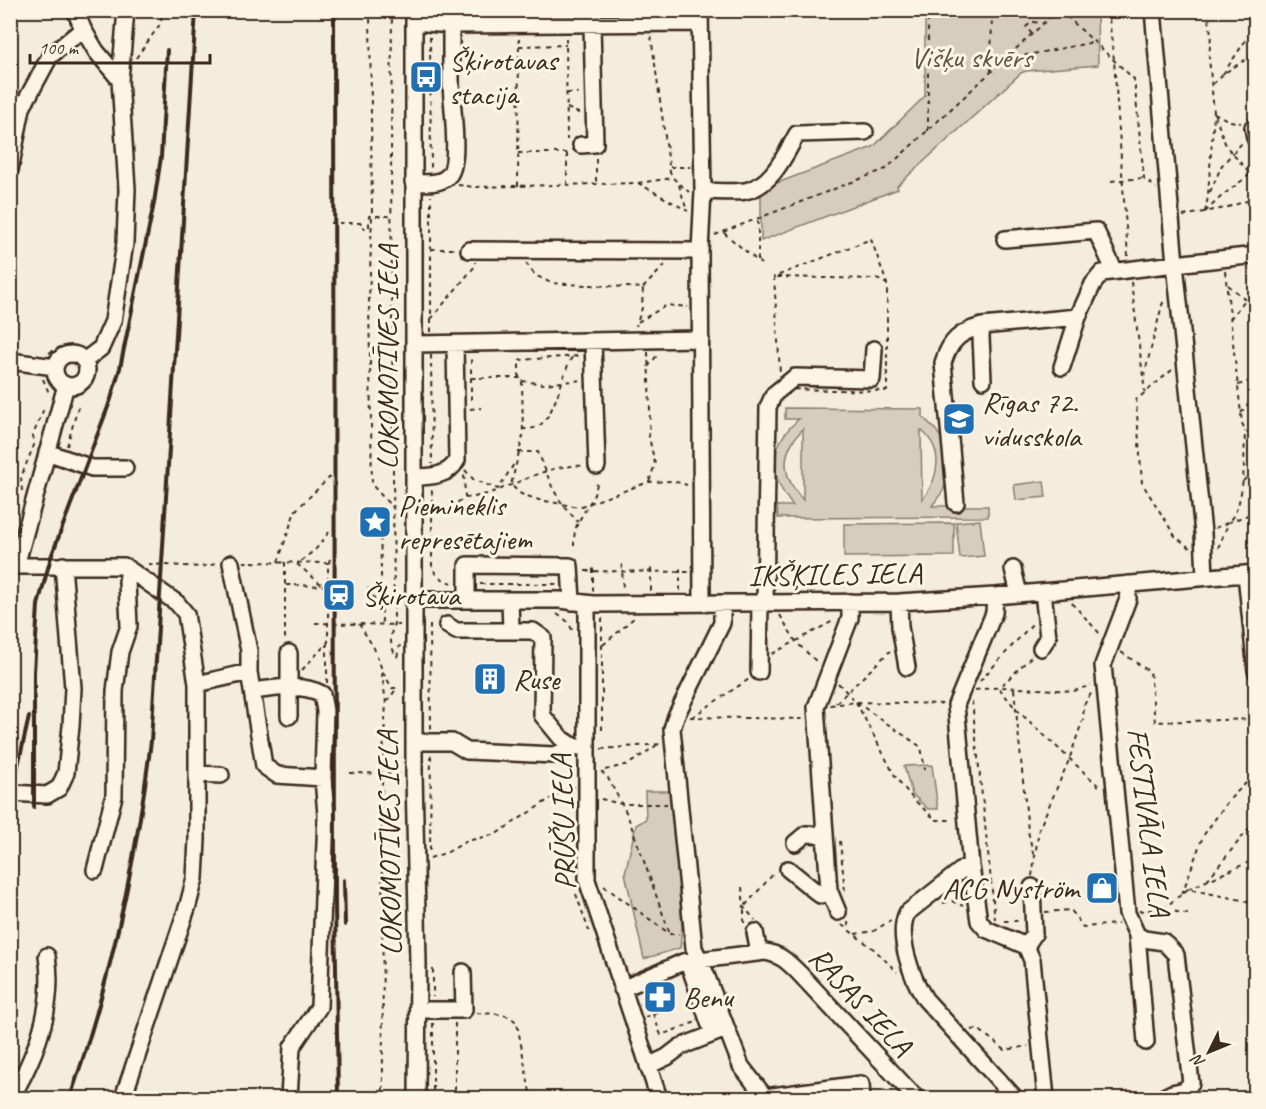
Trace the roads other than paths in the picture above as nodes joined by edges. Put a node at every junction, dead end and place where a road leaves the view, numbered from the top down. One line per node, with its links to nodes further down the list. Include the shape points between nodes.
1 (75, 10): 8 (street)
2 (126, 10): 9 (street)
3 (1153, 10): 20 (street)
4 (414, 16): 6 (street); 13 (street, LOKOMOTĪVES IELA)
5 (700, 17): 7 (street, via 649,24); 14 (street)
6 (452, 25): 7 (street); 13 (street, via 453,164 449,175 431,183)
7 (592, 25): 11 (street)
8 (83, 29): 9 (street); 12 (street, via 50,56 22,108)
9 (120, 80): 29 (street, via 127,189 125,243 113,321 101,348)
10 (866, 132): 14 (street, via 796,134 780,166 760,185)
11 (588, 144)
12 (10, 170)
13 (413, 183): 26 (street, LOKOMOTĪVES IELA)
14 (698, 205): 16 (street)
15 (1005, 239): 19 (street, via 1096,231)
16 (701, 243): 17 (street, via 676,251); 23 (street)
17 (473, 254)
18 (1256, 255): 20 (street)
19 (1122, 270): 20 (street); 21 (street, via 1102,273)
20 (1176, 270): 45 (street, via 1203,533 1209,556)
21 (1077, 317): 22 (street); 31 (street)
22 (982, 326): 32 (street); 38 (street, via 957,338 947,349 943,363)
23 (701, 339): 24 (street); 56 (street)
24 (593, 341): 25 (street); 35 (street)
25 (454, 344): 26 (street); 37 (street, via 457,460 445,472)
26 (414, 345): 37 (street, LOKOMOTĪVES IELA)
27 (874, 350): 58 (street, via 872,379 795,377 774,394 768,407)
28 (10, 361): 30 (street)
29 (84, 362): 30 (street, via 67,354); 33 (street, via 85,378 77,385)
30 (48, 366): 33 (street)
31 (1062, 367)
32 (983, 380)
33 (66, 385): 34 (street)
34 (47, 452): 36 (street, via 92,468); 41 (street)
35 (597, 466)
36 (125, 468)
37 (414, 477): 51 (street, LOKOMOTĪVES IELA)
38 (956, 503)
39 (231, 563): 67 (street, via 249,651)
40 (63, 565): 41 (street); 42 (street, via 114,564); 77 (street, via 73,688 66,773 59,788 47,795)
41 (14, 566)
42 (129, 568): 68 (street, via 186,614); 82 (street, via 129,626 120,652 115,692 114,795)
43 (1013, 568): 48 (street)
44 (1251, 574): 45 (street, IKŠĶILES IELA); 62 (street)
45 (1205, 577): 46 (street, IKŠĶILES IELA)
46 (1128, 584): 47 (street, IKŠĶILES IELA); 86 (street, FESTIVĀLA IELA, via 1128,599 1103,664 1127,913)
47 (1043, 592): 48 (street, IKŠĶILES IELA); 61 (street, via 1048,637)
48 (1018, 594): 49 (street, IKŠĶILES IELA)
49 (995, 596): 55 (street, IKŠĶILES IELA); 80 (street, via 994,613 956,705)
50 (581, 597): 52 (street, PRŪŠU IELA, via 570,566 467,565); 53 (street, IKŠĶILES IELA); 56 (street, IKŠĶILES IELA); 73 (street, PRŪŠU IELA)
51 (414, 600): 52 (street, IKŠĶILES IELA); 72 (street, LOKOMOTĪVES IELA)
52 (467, 600): 53 (street, IKŠĶILES IELA)
53 (510, 600): 60 (street)
54 (850, 602): 55 (street, IKŠĶILES IELA); 58 (street, IKŠĶILES IELA); 78 (street, via 850,618 816,713)
55 (899, 602): 65 (street)
56 (702, 603): 57 (street, IKŠĶILES IELA)
57 (722, 603): 58 (street, IKŠĶILES IELA); 91 (street, via 719,632 672,729)
58 (763, 603): 64 (street)
59 (447, 625): 60 (street, via 456,631)
60 (511, 631): 73 (street, via 533,631 543,638 542,715 561,738)
61 (1041, 648)
62 (1255, 651): 66 (street)
63 (289, 653): 69 (street)
64 (759, 667)
65 (907, 667)
66 (1256, 671)
67 (249, 672): 68 (street); 70 (street)
68 (197, 684): 74 (street)
69 (290, 685): 70 (street); 71 (street); 76 (street, via 313,689 325,700)
70 (253, 691): 76 (street, via 264,766 278,775)
71 (289, 716)
72 (414, 742): 73 (street, via 452,742 467,751 554,755); 94 (street, LOKOMOTĪVES IELA)
73 (581, 747): 93 (street, PRŪŠU IELA, via 587,880)
74 (197, 774): 75 (street); 99 (street, via 195,878)
75 (221, 775)
76 (323, 778): 100 (street, via 326,815 319,1007 292,1047)
77 (10, 793)
78 (825, 835): 79 (street, via 806,834); 84 (street)
79 (795, 843)
80 (971, 866): 88 (street, via 979,921 986,929); 106 (street, via 907,913 903,931 909,967 925,999)
81 (783, 868): 84 (street, via 820,896)
82 (95, 870)
83 (1032, 887): 88 (street, via 1034,934)
84 (829, 890): 85 (street)
85 (838, 912)
86 (1134, 923): 96 (street); 108 (street, FESTIVĀLA IELA, via 1143,939 1164,942 1176,955 1191,1083 1185,1090)
87 (750, 930): 89 (street)
88 (1026, 946): 107 (street, via 1032,960)
89 (759, 953): 91 (street, RASAS IELA); 105 (street, RASAS IELA, via 774,953 785,960)
90 (47, 956): 98 (street, via 50,976 46,1012 33,1056)
91 (694, 961): 93 (street, RASAS IELA, via 682,962); 95 (street); 95 (street, via 708,1018)
92 (463, 972): 94 (street, via 464,1010)
93 (622, 989): 97 (street, PRŪŠU IELA)
94 (425, 1010): 101 (street, LOKOMOTĪVES IELA)
95 (719, 1031): 97 (street); 103 (street)
96 (1146, 1042)
97 (648, 1066): 102 (street, PRŪŠU IELA)
98 (11, 1098)
99 (123, 1098)
100 (289, 1098)
101 (417, 1098)
102 (659, 1098)
103 (765, 1098): 104 (street, via 861,1084)
104 (862, 1098)
105 (916, 1098)
106 (1015, 1098)
107 (1046, 1098)
108 (1162, 1098)

